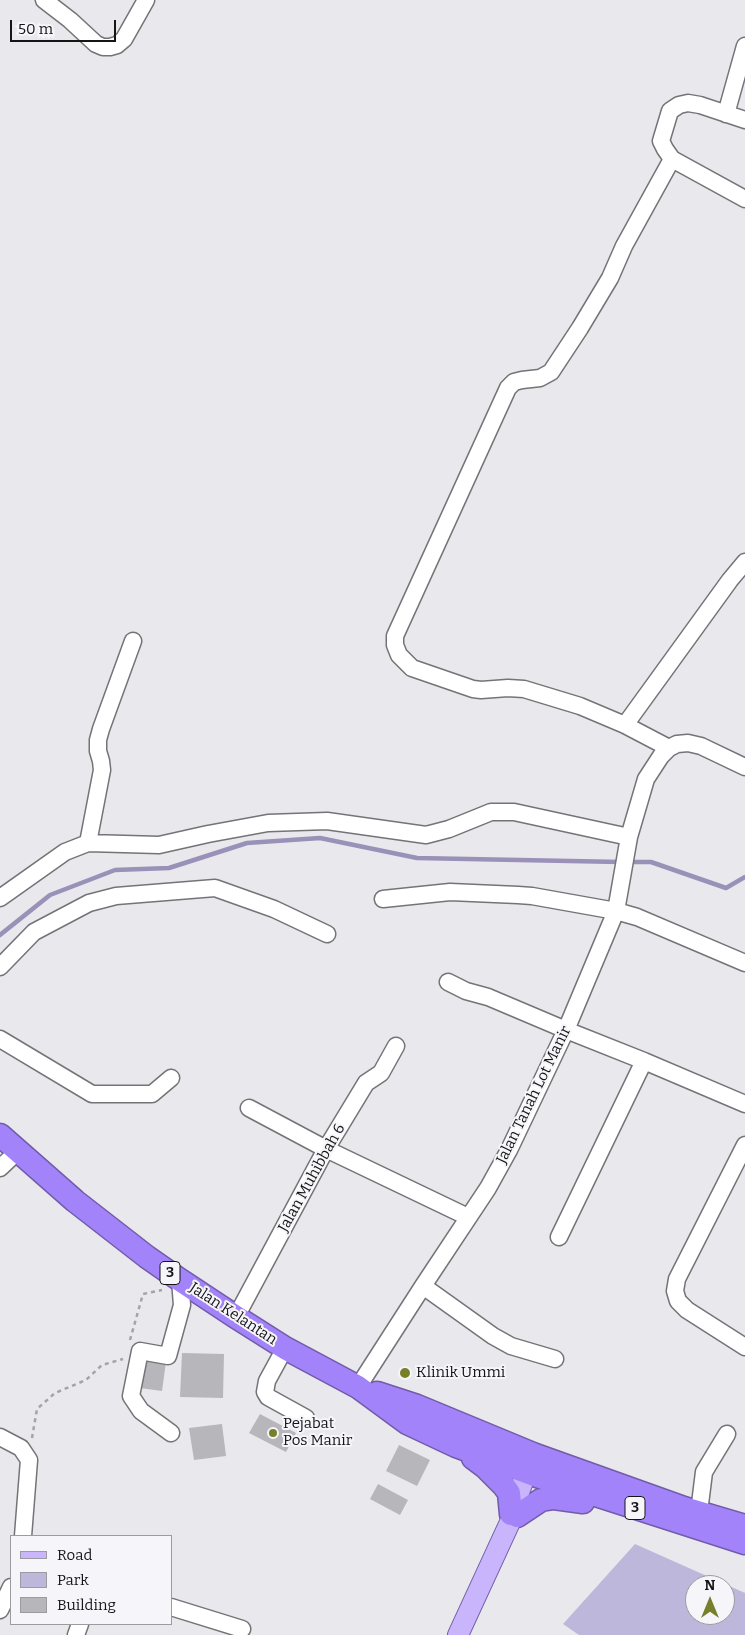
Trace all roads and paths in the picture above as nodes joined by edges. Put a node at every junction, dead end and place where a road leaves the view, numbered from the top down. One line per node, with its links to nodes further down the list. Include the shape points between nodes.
1 (44, 0): 2 (street, via 96,44 110,47 124,39)
2 (146, 0)
3 (745, 46): 4 (street)
4 (726, 114): 5 (street); 6 (street, via 688,103 670,111 662,141)
5 (745, 120)
6 (672, 160): 7 (street); 10 (street, via 626,240 610,278 551,372 540,378 514,382 508,388 395,636 399,655 412,668 481,690 524,689 580,706)
7 (745, 199)
8 (745, 562): 10 (street)
9 (133, 641): 13 (street, via 98,740 102,770)
10 (625, 725): 11 (street)
11 (665, 752): 12 (street, via 677,744 688,743); 14 (street, Jalan Tanah Lot Manir, via 646,779)
12 (745, 767)
13 (88, 844): 14 (street, via 159,845 268,823 327,821 426,835 491,812 514,812); 15 (street, via 65,852)
14 (628, 844): 17 (street, Jalan Tanah Lot Manir)
15 (0, 898)
16 (383, 899): 17 (street, via 450,892 518,895)
17 (616, 911): 19 (street); 22 (street, Jalan Tanah Lot Manir)
18 (327, 934): 20 (street, via 274,909 215,888 116,896 89,903 34,932)
19 (745, 963)
20 (0, 967)
21 (448, 982): 22 (street)
22 (566, 1030): 25 (street); 34 (street, Jalan Tanah Lot Manir, via 509,1150)
23 (0, 1039): 26 (street, via 92,1094 152,1094)
24 (396, 1046): 31 (street, Jalan Muhibbah 6, via 381,1073 366,1083)
25 (644, 1060): 27 (street); 35 (street)
26 (171, 1078)
27 (745, 1104)
28 (250, 1108): 31 (street)
29 (0, 1135): 32 (highway, Jalan Kelantan / 3)
30 (745, 1145): 40 (street, via 677,1278 675,1292 687,1310)
31 (326, 1149): 34 (street); 38 (street, Jalan Muhibbah 6)
32 (18, 1151): 33 (street); 36 (highway, Jalan Kelantan / 3, via 75,1202)
33 (0, 1168)
34 (468, 1217): 37 (street, Jalan Tanah Lot Manir)
35 (560, 1237)
36 (180, 1280): 38 (highway, Jalan Kelantan / 3); 39 (path, via 166,1289 143,1294); 46 (street, via 182,1305 168,1356 140,1351 131,1396 141,1411)
37 (423, 1286): 43 (street, via 511,1346); 44 (street, Jalan Tanah Lot Manir)
38 (236, 1317): 41 (highway, Jalan Kelantan / 3)
39 (130, 1340)
40 (745, 1347)
41 (285, 1348): 44 (highway, Jalan Kelantan / 3); 45 (street, via 266,1380 265,1392 268,1397)
42 (124, 1359): 50 (path, via 102,1365 86,1380 55,1393 37,1409)
43 (555, 1359)
44 (358, 1387): 49 (highway, Jalan Kelantan / 3, via 407,1422); 51 (highway, Jalan Kelantan / 3, via 417,1406)
45 (306, 1418)
46 (171, 1433)
47 (727, 1434): 52 (street, via 704,1472)
48 (0, 1437): 50 (street, via 21,1448)
49 (456, 1446): 51 (highway, Jalan Kelantan / 3); 53 (highway, via 504,1486 509,1494)
50 (29, 1460): 56 (street)
51 (535, 1465): 52 (highway, Jalan Kelantan / 3); 53 (main road); 54 (highway, Jalan Kelantan / 3)
52 (699, 1512): 55 (highway, Jalan Kelantan / 3)
53 (513, 1517): 54 (highway, via 542,1500 554,1498); 62 (main road)
54 (675, 1521): 57 (highway, Jalan Kelantan / 3)
55 (745, 1526)
56 (23, 1535)
57 (745, 1542)
58 (10, 1589): 60 (street)
59 (172, 1607): 61 (street)
60 (0, 1610)
61 (242, 1629)
62 (458, 1635)

